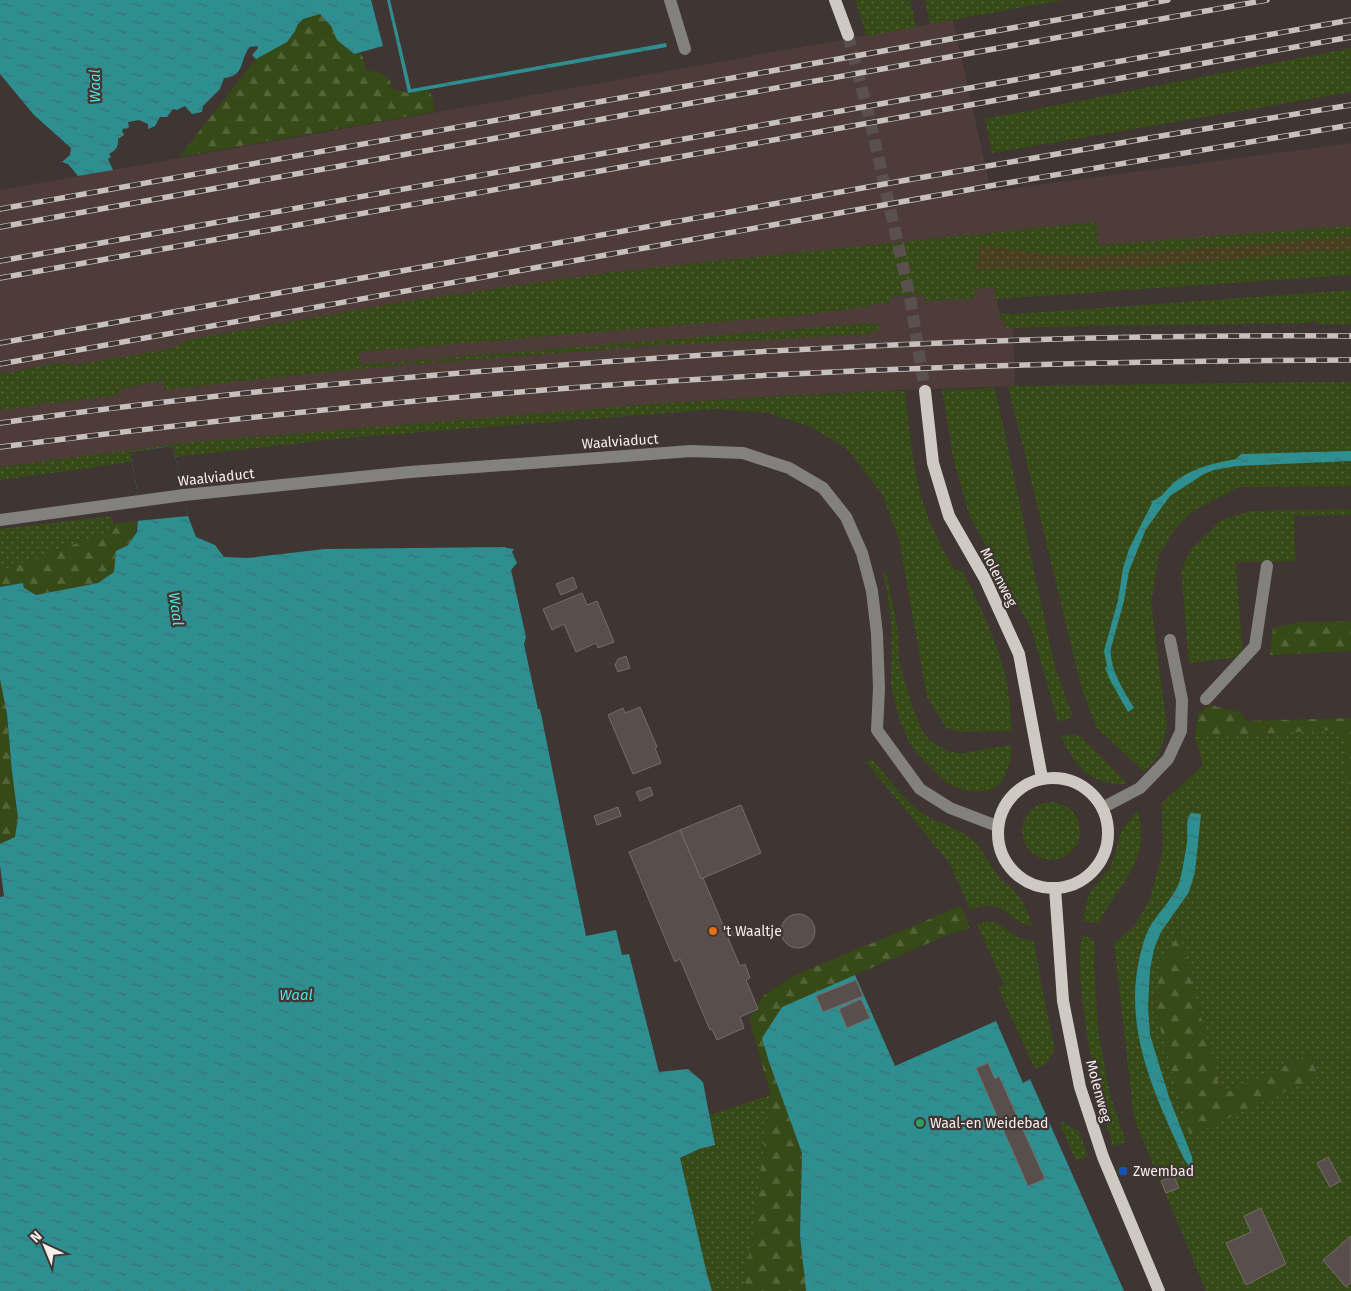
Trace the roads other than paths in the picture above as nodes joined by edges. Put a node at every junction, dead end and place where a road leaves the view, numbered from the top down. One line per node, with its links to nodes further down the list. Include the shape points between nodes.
1 (670, 0): 4 (street)
2 (835, 0): 3 (main road)
3 (848, 35)
4 (685, 48)
5 (925, 392): 10 (main road, Molenweg, via 933,463 949,516 984,579 1019,654)
6 (0, 520): 12 (street, Waalviaduct, via 184,495 410,472 691,451 743,453 789,468 824,488 846,517 862,553 872,591 879,688 877,730 920,789 950,808)
7 (1268, 566): 9 (street, via 1254,646)
8 (1170, 640): 11 (street, via 1182,700 1181,731 1168,759 1140,788)
9 (1206, 699)
10 (1042, 778): 11 (main road, via 1066,778 1077,783 1087,789); 12 (main road, via 1031,781 1012,795)
11 (1102, 808): 13 (main road, via 1108,834 1101,861 1081,880)
12 (997, 826): 13 (main road, via 999,850 1012,870 1031,884)
13 (1055, 888): 14 (main road, Molenweg, via 1063,1001 1080,1087 1103,1157)
14 (1158, 1291)

